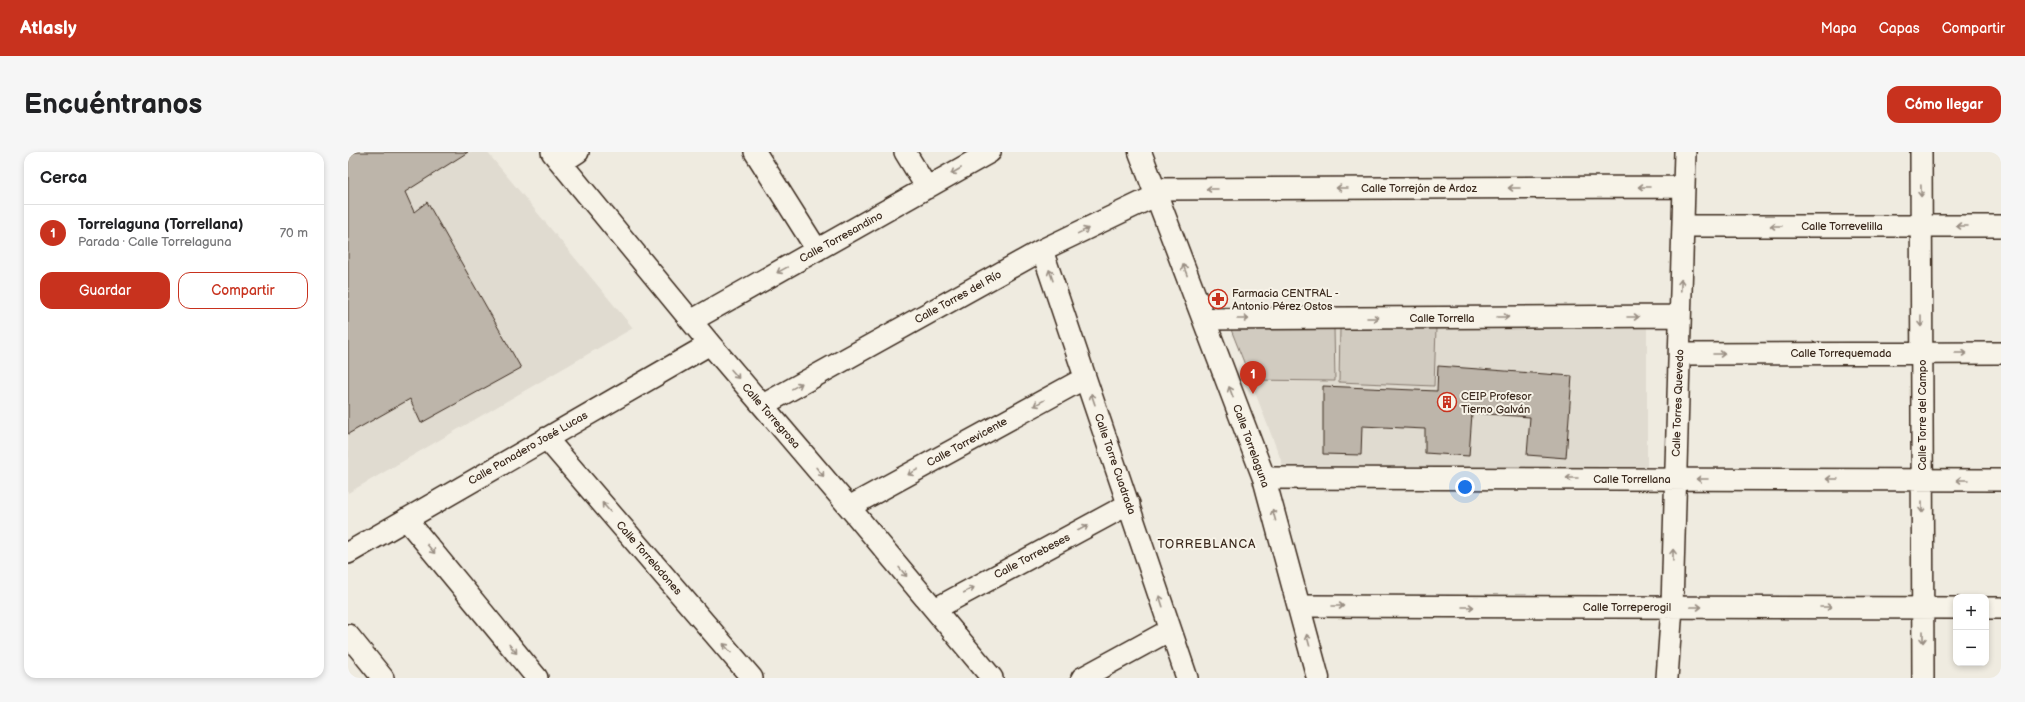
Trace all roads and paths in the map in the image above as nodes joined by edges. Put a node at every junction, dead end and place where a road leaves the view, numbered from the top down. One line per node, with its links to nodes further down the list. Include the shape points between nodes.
1 (755, 152): 14 (street)
2 (905, 152): 9 (street)
3 (990, 152): 9 (street, Calle Torresandino, one-way to 9)
4 (1140, 152): 10 (street, Calle Torrelaguna)
5 (1685, 152): 8 (street, Calle Torres Quevedo)
6 (1921, 152): 12 (street, Calle Torre del Campo, one-way to 12)
7 (564, 156): 18 (street, Calle Torregrosa)
8 (1684, 187): 10 (street, Calle Torrejón de Ardoz, one-way to 10); 11 (street, Calle Torres Quevedo)
9 (927, 188): 14 (street, Calle Torresandino)
10 (1156, 192): 15 (street, Calle Torres del Río, one-way to 10); 17 (street, Calle Torrelaguna, one-way to 10)
11 (1683, 226): 12 (street, Calle Torrevelilla, one-way to 11); 16 (street, Calle Torres Quevedo, one-way to 11)
12 (1922, 226): 13 (street, Calle Torrevelilla, one-way to 12); 20 (street, Calle Torre del Campo, one-way to 20)
13 (2001, 226)
14 (817, 250): 18 (street, Calle Torresandino, one-way to 18)
15 (1042, 250): 23 (street, Calle Torre Cuadrada, one-way to 15); 24 (street, Calle Torres del Río, one-way to 15)
16 (1680, 316): 17 (street, Calle Torrella, one-way to 16); 22 (street, Calle Torres Quevedo)
17 (1204, 319): 26 (street, Calle Torrelaguna, one-way to 17)
18 (691, 321): 19 (street, Calle Torregrosa)
19 (710, 344): 24 (street, Calle Torregrosa, one-way to 24); 25 (street, Calle Panadero José Lucas)
20 (1921, 353): 21 (street, Calle Torrequemada, one-way to 21); 22 (street, Calle Torrequemada, one-way to 20); 28 (street, Calle Torre del Campo)
21 (2001, 353)
22 (1680, 354): 27 (street, Calle Torres Quevedo)
23 (1085, 378): 30 (street, Calle Torre Cuadrada, one-way to 23); 31 (street, Calle Torrevicente, one-way to 31)
24 (763, 405): 31 (street, Calle Torregrosa, one-way to 31)
25 (546, 438): 32 (street, Calle Panadero José Lucas); 45 (street, Calle Torrelodones, one-way to 25)
26 (1264, 478): 27 (street, Calle Torrellana, one-way to 26); 34 (street, Calle Torrelaguna, one-way to 26)
27 (1675, 479): 28 (street, Calle Torrellana, one-way to 27); 36 (street, Calle Torres Quevedo, one-way to 27)
28 (1922, 479): 29 (street, Calle Torrellana, one-way to 28); 35 (street, Calle Torre del Campo, one-way to 35)
29 (2001, 480)
30 (1129, 504): 40 (street, Calle Torrebeses, one-way to 30); 41 (street, Calle Torre Cuadrada, one-way to 30)
31 (849, 507): 40 (street, Calle Torregrosa, one-way to 40)
32 (406, 519): 33 (street, Calle Panadero José Lucas); 44 (street, one-way to 44)
33 (348, 553)
34 (1298, 606): 36 (street, Calle Torreperogil, one-way to 36); 49 (street, Calle Torrelaguna, one-way to 34)
35 (1923, 607): 36 (street, Calle Torreperogil, one-way to 35); 37 (street, Calle Torreperogil); 51 (street, Calle Torre del Campo, one-way to 51)
36 (1672, 608): 50 (street, Calle Torres Quevedo)
37 (1953, 608)
38 (1989, 608): 39 (street)
39 (2001, 608)
40 (935, 609): 46 (street, Calle Torregrosa)
41 (1170, 630): 47 (street); 48 (street, Calle Torre Cuadrada)
42 (348, 636): 43 (street)
43 (383, 678)
44 (537, 678)
45 (752, 678)
46 (992, 678)
47 (1082, 678)
48 (1187, 678)
49 (1318, 678)
50 (1668, 678)
51 (1923, 678)

